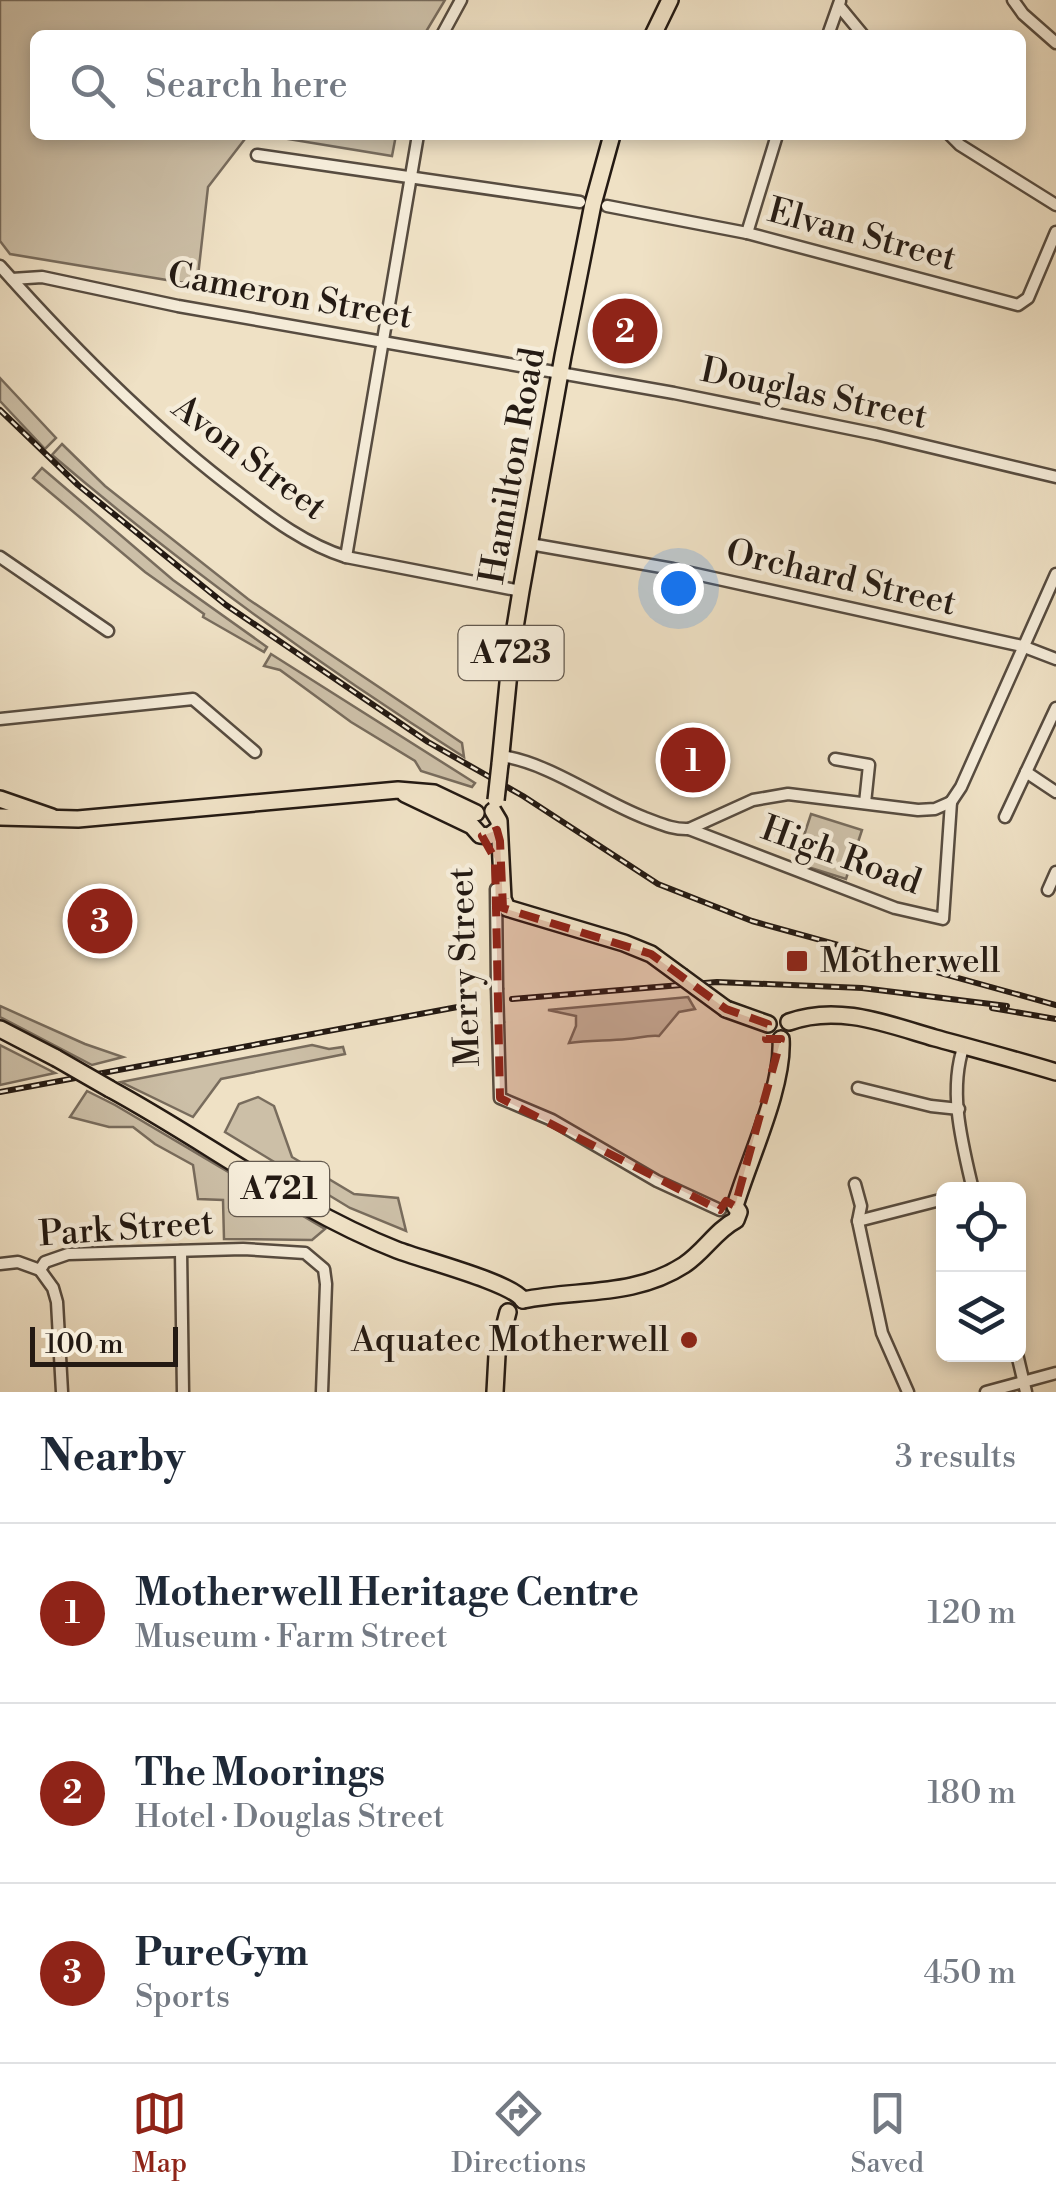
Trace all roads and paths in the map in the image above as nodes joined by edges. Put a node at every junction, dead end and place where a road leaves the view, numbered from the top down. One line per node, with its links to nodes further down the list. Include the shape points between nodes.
1 (461, 0): 5 (street)
2 (670, 0): 6 (main road)
3 (1013, 0): 9 (street)
4 (840, 3): 7 (street); 8 (street)
5 (445, 30)
6 (655, 30)
7 (830, 30)
8 (859, 30)
9 (1056, 43)
10 (417, 140): 15 (street)
11 (611, 140): 24 (main road, Hamilton Road / A723)
12 (775, 140): 20 (street)
13 (955, 140): 17 (street)
14 (257, 156): 15 (street)
15 (410, 178): 16 (street); 23 (street)
16 (580, 202)
17 (1056, 205)
18 (608, 206): 20 (street, Elvan Street)
19 (1056, 232): 20 (street, Elvan Street, via 1028,298 1018,305)
20 (747, 233)
21 (0, 266): 22 (street, Avon Street)
22 (12, 279): 23 (street, Cameron Street, via 42,276); 27 (street, Avon Street, via 180,447 285,527)
23 (382, 339): 24 (street, Cameron Street); 27 (street)
24 (560, 372): 25 (street, Douglas Street, via 876,434); 26 (main road, Hamilton Road / A723)
25 (1056, 478)
26 (530, 544): 30 (main road, Hamilton Road / A723); 32 (street, Orchard Street, via 674,568)
27 (346, 556): 30 (street, Avon Street)
28 (0, 557): 31 (street)
29 (1056, 574): 32 (street)
30 (521, 592): 38 (main road, Hamilton Road / A723)
31 (108, 630)
32 (1022, 646): 33 (street, Orchard Street); 42 (street)
33 (1056, 659)
34 (1056, 708): 39 (street)
35 (0, 719): 36 (street, via 194,699)
36 (255, 752)
37 (835, 759): 43 (street, via 869,765)
38 (501, 760): 46 (main road, Hamilton Road / A723, bridge); 48 (street, High Road, via 530,762 616,807)
39 (1026, 772): 40 (street); 44 (street)
40 (1056, 792)
41 (0, 799): 47 (main road)
42 (951, 802): 43 (street, via 918,810); 48 (street, High Road, via 942,919 895,908)
43 (865, 804): 48 (street, via 764,796)
44 (1005, 817)
45 (0, 818): 47 (main road)
46 (486, 819): 47 (main road, via 434,793 398,790); 52 (main road, Hamilton Road, bridge, via 503,852 507,908 651,954 726,1010); 62 (street, Merry Street, bridge, via 496,859 500,1098)
47 (60, 820)
48 (690, 829)
49 (1056, 872): 50 (street)
50 (1048, 890)
51 (789, 1022): 52 (main road, via 778,1016); 54 (main road); 55 (main road, via 847,1016)
52 (768, 1024): 54 (main road)
53 (0, 1029): 67 (main road, A721, bridge, via 328,1217 395,1249 478,1276)
54 (781, 1039): 62 (main road, via 750,1168)
55 (964, 1045): 56 (main road); 58 (street, via 956,1066)
56 (1056, 1072)
57 (858, 1088): 58 (street)
58 (959, 1109): 59 (street)
59 (972, 1182)
60 (855, 1184): 63 (street)
61 (936, 1201): 63 (street)
62 (727, 1213): 67 (main road, via 686,1264 657,1279 609,1292)
63 (858, 1221): 75 (street, via 882,1333)
64 (180, 1251): 66 (street, Park Street, via 68,1254); 72 (street); 73 (street, Park Street, via 242,1249 315,1259 326,1284)
65 (0, 1264): 66 (street, Park Street)
66 (40, 1270): 71 (street, via 57,1302)
67 (511, 1302): 74 (main road)
68 (1019, 1362): 70 (street)
69 (1056, 1373): 70 (street)
70 (1025, 1387): 76 (street)
71 (62, 1392)
72 (182, 1392)
73 (322, 1392)
74 (495, 1392)
75 (908, 1392)
76 (986, 1392)

